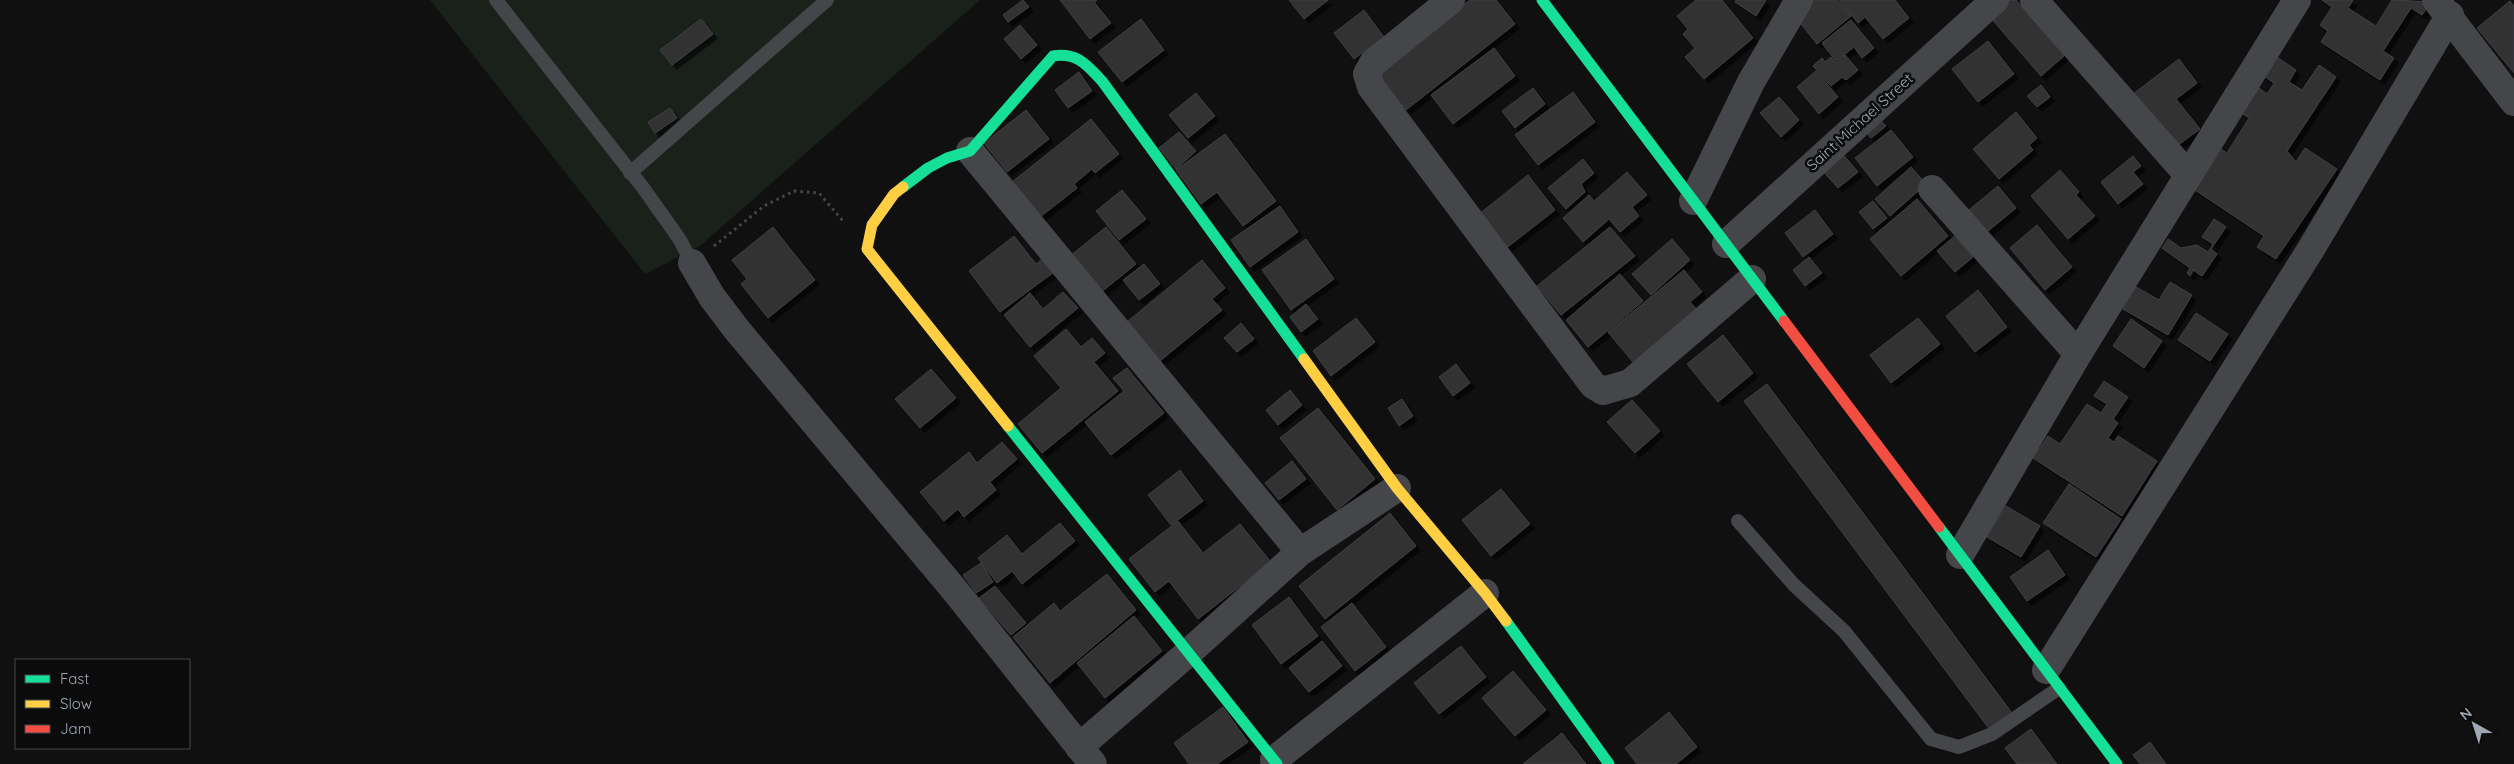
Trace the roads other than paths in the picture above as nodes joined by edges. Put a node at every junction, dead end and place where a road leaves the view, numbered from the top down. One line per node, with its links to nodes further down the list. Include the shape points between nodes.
1 (496, 0): 12 (lane)
2 (827, 0): 12 (lane)
3 (1452, 0): 18 (street, via 1373,63 1367,74 1372,87 1593,384 1603,391 1630,383)
4 (1542, 0): 15 (street)
5 (1799, 0): 15 (street, via 1752,82)
6 (1995, 0): 16 (street, Saint Michael Street)
7 (2034, 0): 13 (street)
8 (2297, 0): 13 (street)
9 (2443, 8): 10 (street); 26 (street, via 2311,249)
10 (2514, 102)
11 (970, 151): 20 (street, via 1053,56 1074,54 1080,58 1108,89); 22 (street); 25 (street, via 928,168 894,194 872,225 867,250)
12 (630, 173): 17 (lane, via 680,240)
13 (2188, 175): 19 (street)
14 (1932, 189): 19 (street)
15 (1694, 201): 16 (street)
16 (1726, 244): 18 (street)
17 (692, 263): 27 (street, via 737,330 957,593)
18 (1752, 279): 23 (street)
19 (2078, 354): 23 (street)
20 (1396, 488): 22 (street); 24 (street)
21 (1738, 521): 26 (lane, via 1794,585 1844,631 1931,739 1959,747 1992,734)
22 (1300, 552): 25 (street)
23 (1960, 555): 26 (street)
24 (1485, 593): 28 (street); 29 (street)
25 (1188, 654): 27 (street); 28 (street)
26 (2053, 679): 30 (street)
27 (1086, 756)
28 (1276, 762)
29 (1609, 764)
30 (2117, 764)

